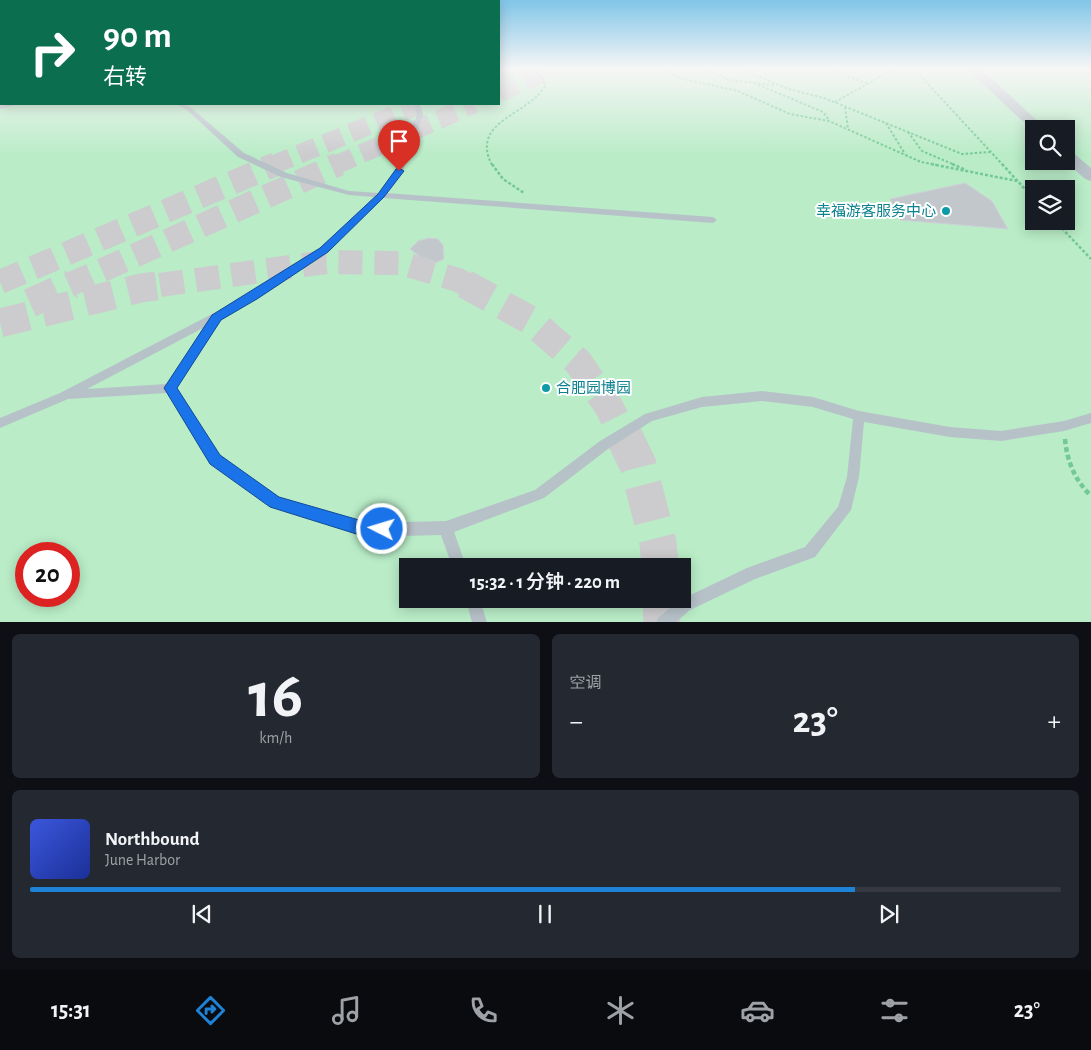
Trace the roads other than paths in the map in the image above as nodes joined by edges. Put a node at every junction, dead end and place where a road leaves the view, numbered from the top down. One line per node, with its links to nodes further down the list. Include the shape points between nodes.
1 (1003, 97): 4 (street)
2 (417, 105): 7 (lane, via 420,115 399,171)
3 (189, 106): 7 (lane, via 241,154 284,175 349,193)
4 (1028, 120)
5 (1075, 162): 6 (street)
6 (1091, 176)
7 (381, 196): 8 (lane); 9 (lane, via 324,250)
8 (713, 220)
9 (216, 318): 10 (lane); 11 (lane)
10 (170, 388): 11 (lane); 15 (lane, via 215,459 275,502 366,530)
11 (64, 396): 14 (lane)
12 (859, 416): 13 (lane, via 950,432 1001,436 1064,426); 15 (lane, via 813,402 762,396 702,402 649,417 604,445 539,494); 19 (lane, via 853,477 844,510 810,552 735,581 685,605)
13 (1091, 418)
14 (0, 423)
15 (446, 528): 16 (lane)
16 (457, 558)
17 (476, 608): 18 (lane)
18 (480, 622)
19 (663, 622)

